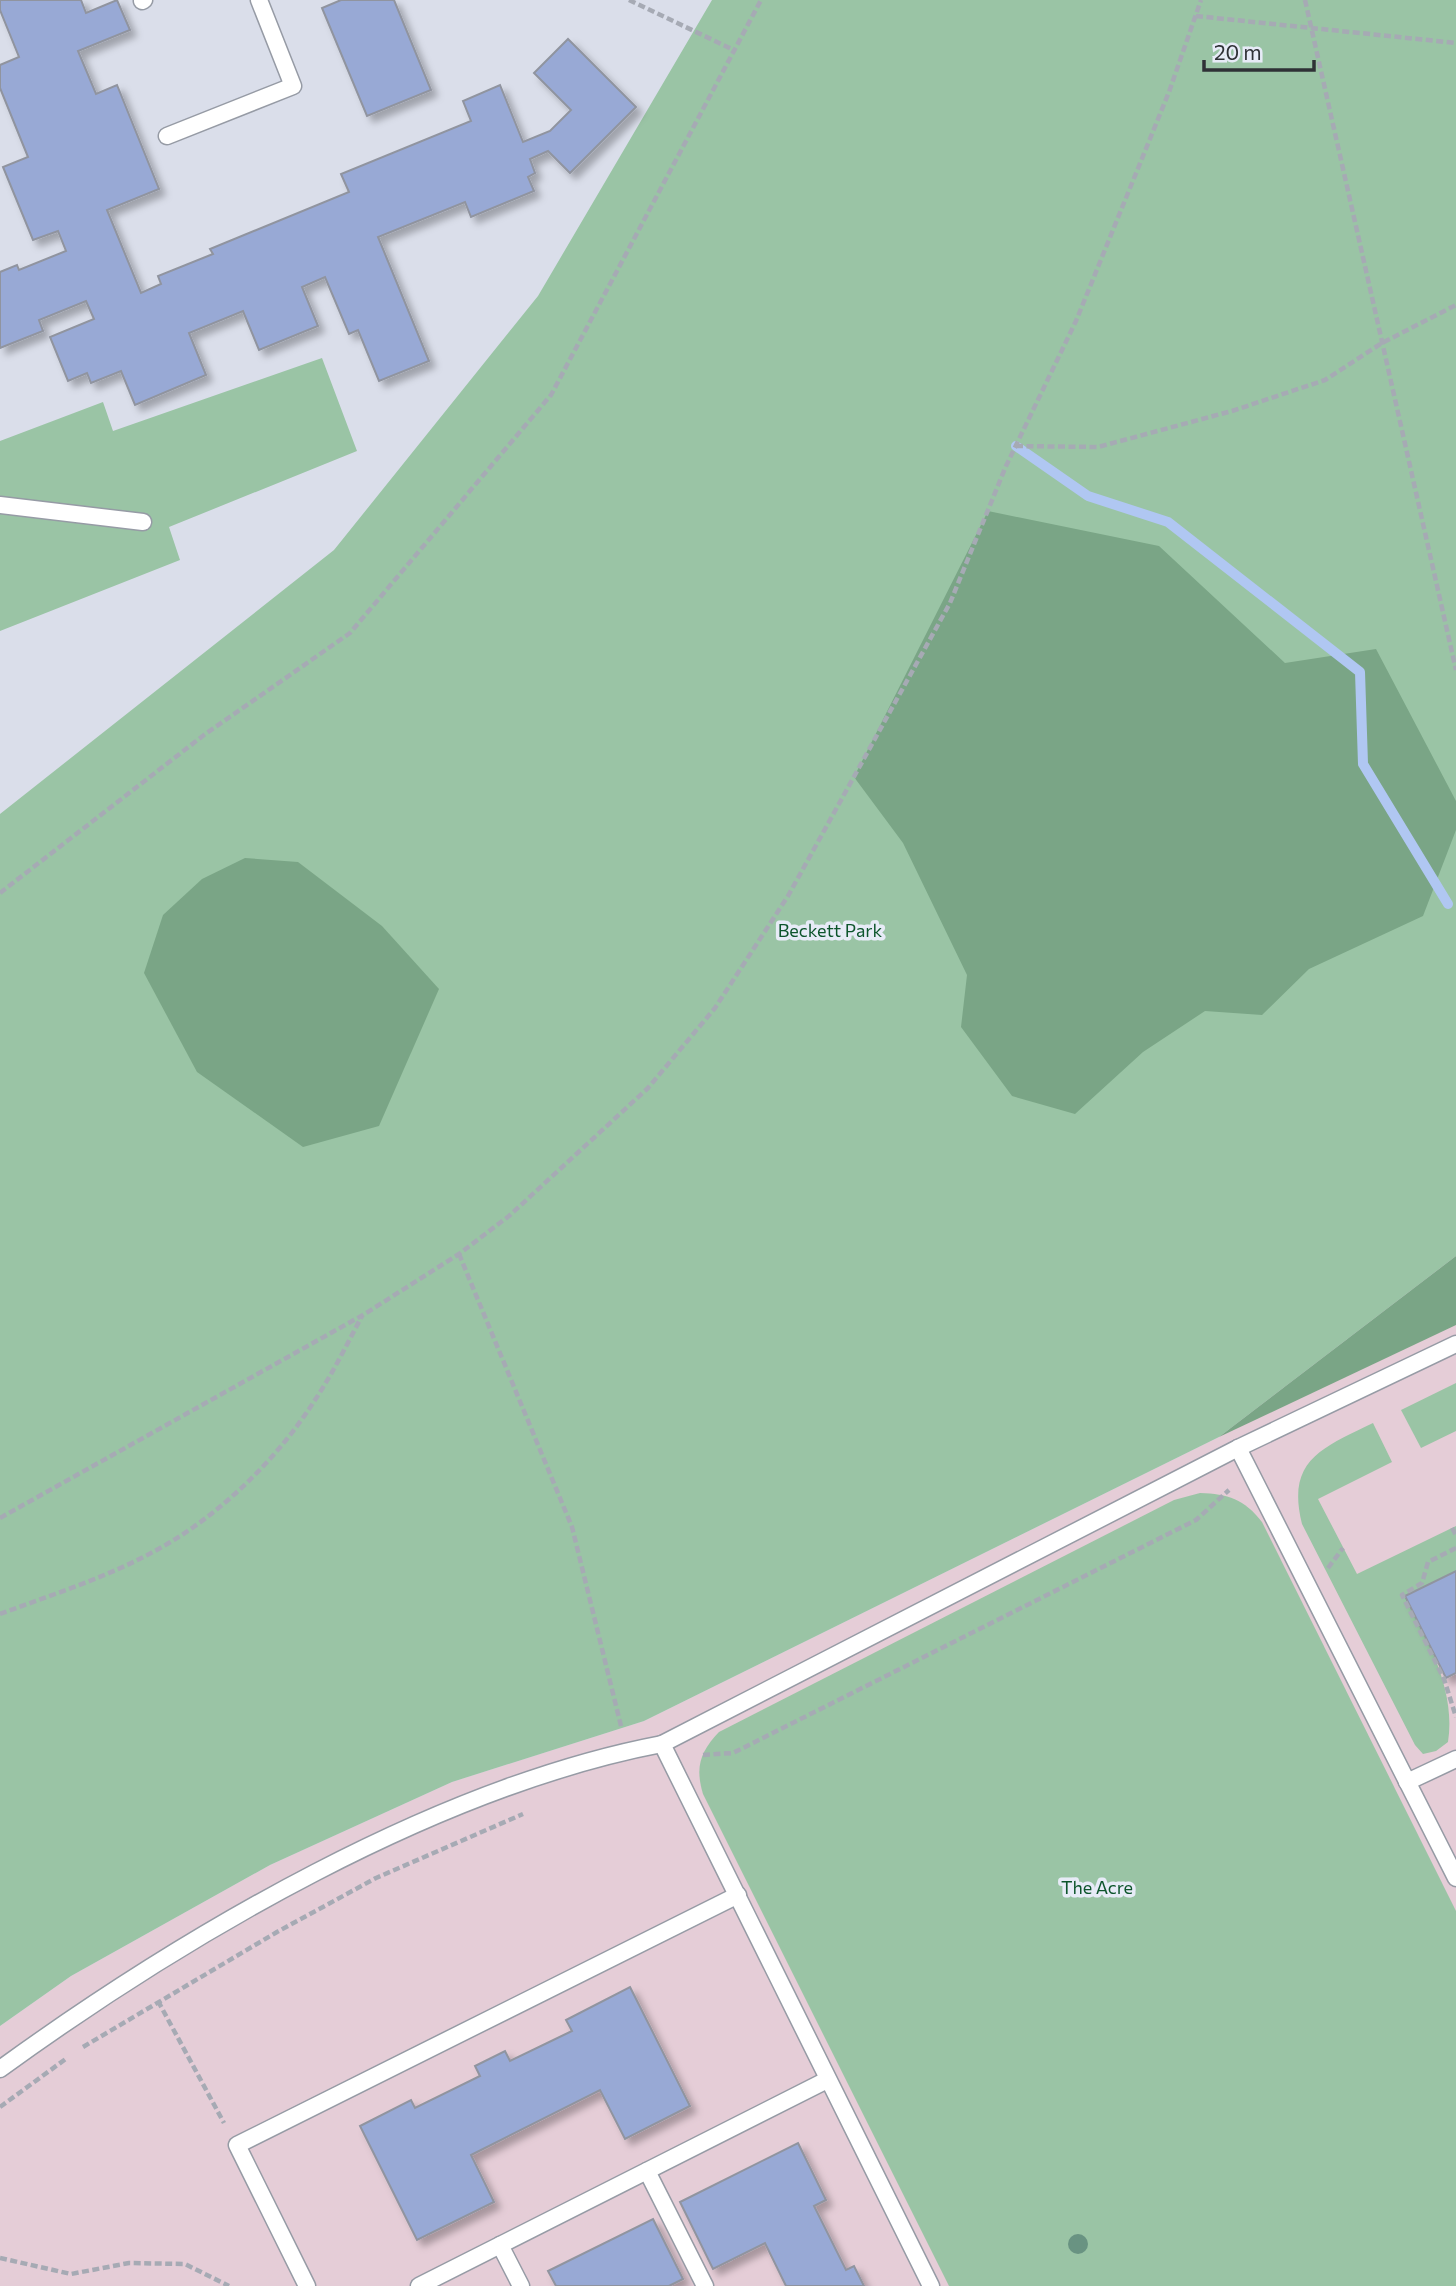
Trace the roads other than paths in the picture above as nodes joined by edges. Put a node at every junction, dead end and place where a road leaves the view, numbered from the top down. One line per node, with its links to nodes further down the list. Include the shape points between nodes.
1 (259, 0): 2 (lane, via 293,86)
2 (167, 136)
3 (0, 505): 4 (lane)
4 (144, 522)
5 (1456, 1344): 6 (lane)
6 (1238, 1448): 7 (lane); 9 (lane)
7 (665, 1751): 11 (lane); 12 (lane, via 629,1750 526,1781 399,1832 298,1883 140,1975)
8 (1456, 1759): 9 (lane)
9 (1407, 1782): 10 (lane)
10 (1456, 1878)
11 (738, 1895): 13 (lane); 16 (lane, via 237,2145)
12 (0, 2069)
13 (827, 2080): 14 (lane); 20 (lane)
14 (647, 2171): 15 (lane); 19 (lane)
15 (500, 2245): 17 (lane); 18 (lane)
16 (307, 2286)
17 (419, 2286)
18 (521, 2286)
19 (705, 2286)
20 (931, 2286)

